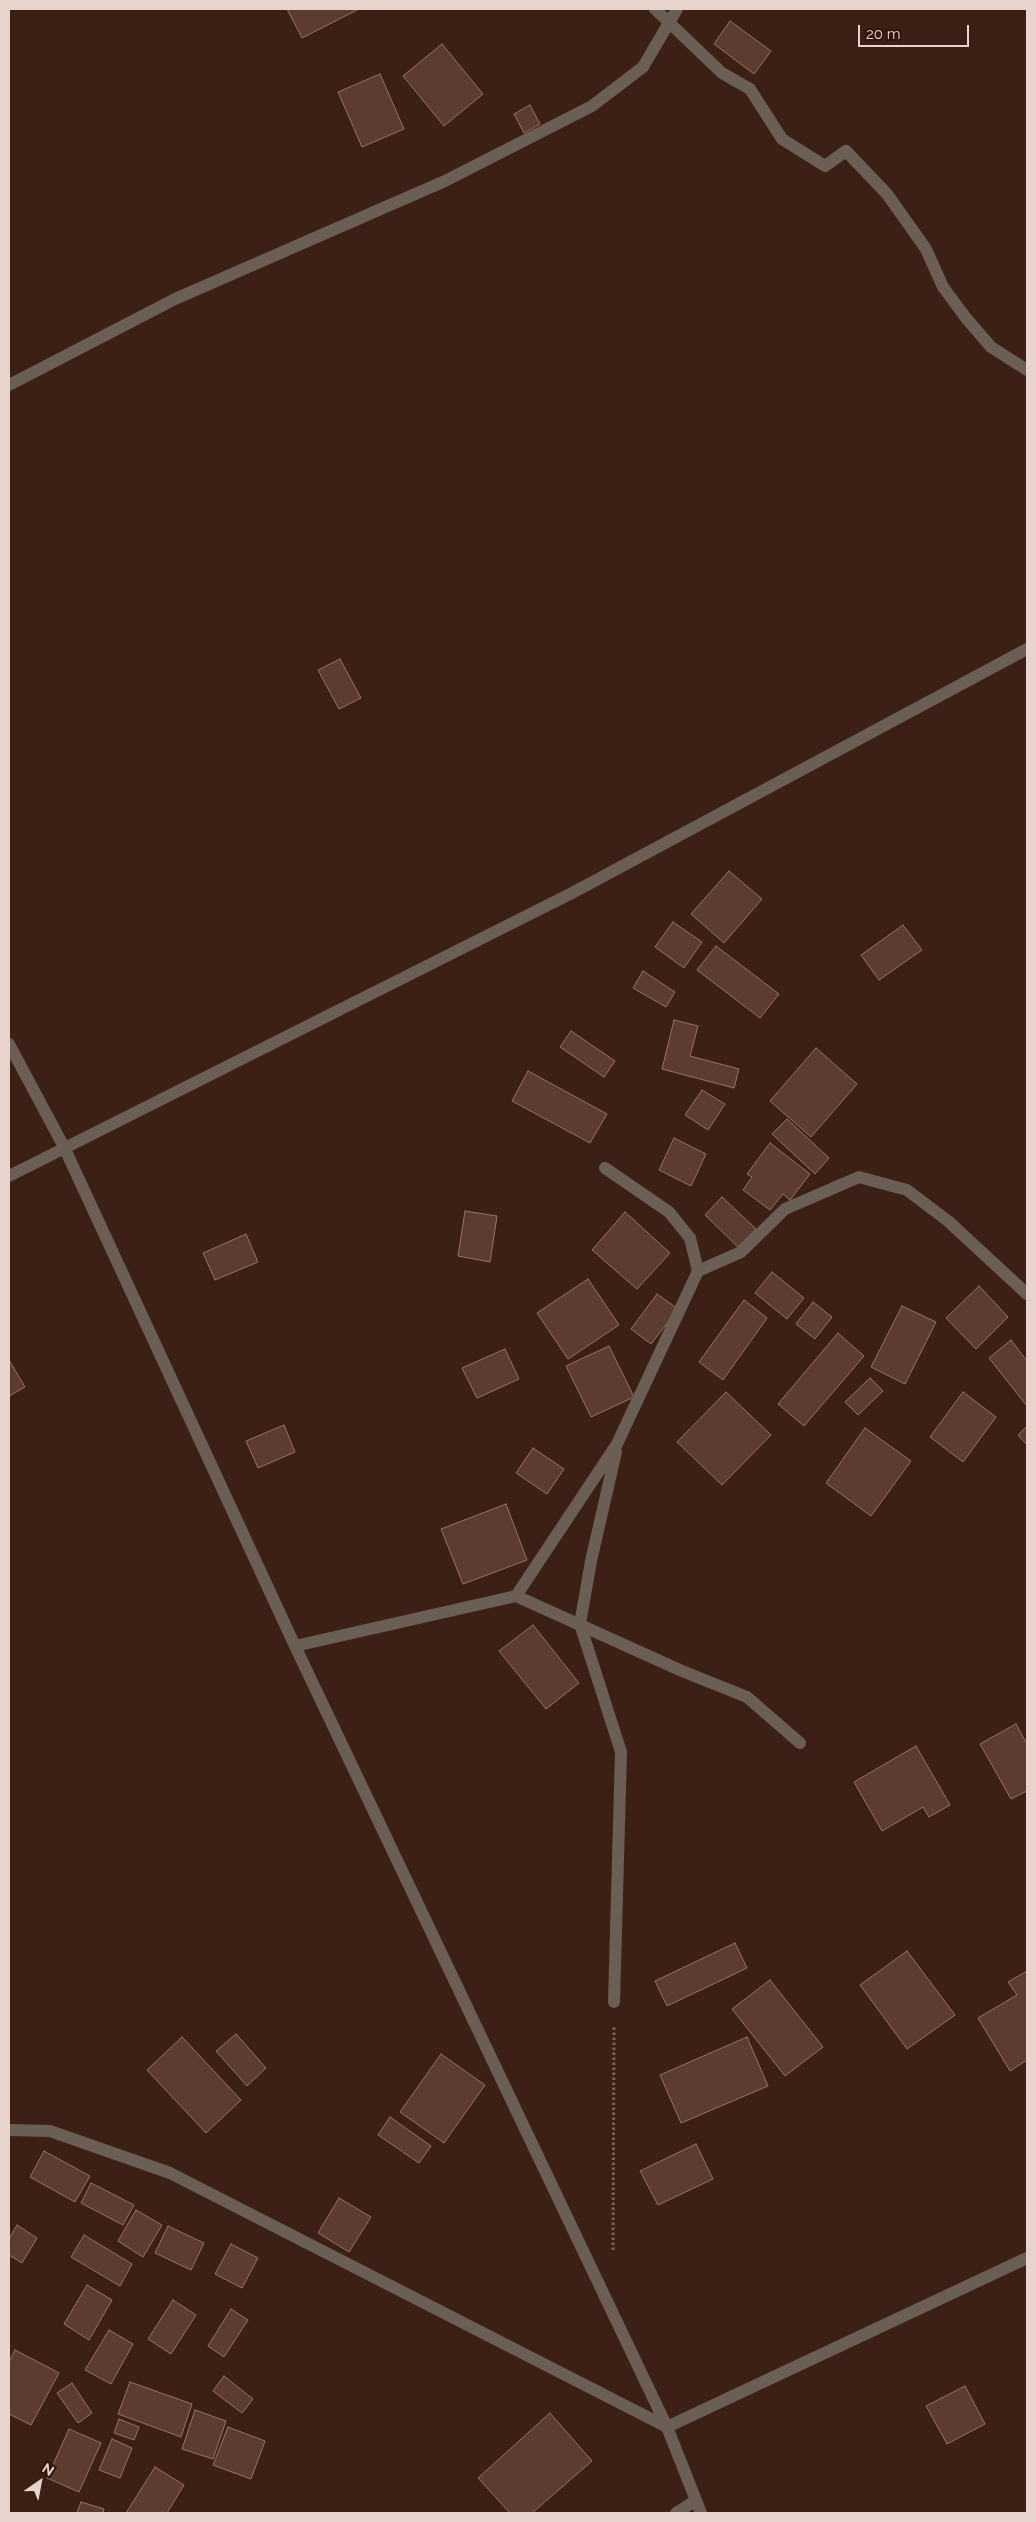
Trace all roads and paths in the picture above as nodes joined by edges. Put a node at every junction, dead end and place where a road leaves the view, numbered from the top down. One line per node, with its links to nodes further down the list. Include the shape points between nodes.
1 (655, 9): 3 (street)
2 (678, 9): 3 (street)
3 (670, 21): 4 (street, via 722,73 750,89 782,139 825,166 846,151 887,194 926,249 943,288 966,318 991,347); 5 (street, via 643,67 592,106 445,181 175,299)
4 (1027, 370)
5 (9, 385)
6 (1027, 649): 8 (street, via 572,893)
7 (9, 1044): 8 (street)
8 (64, 1147): 10 (street); 16 (street)
9 (605, 1168): 11 (street, via 669,1212 690,1238)
10 (9, 1176)
11 (698, 1271): 12 (street, via 741,1252 785,1209 859,1177 907,1190 948,1221); 13 (street)
12 (1027, 1294)
13 (617, 1444): 14 (street); 15 (street)
14 (516, 1596): 15 (street); 16 (street)
15 (580, 1624): 17 (street, via 682,1672 747,1697); 18 (street, via 621,1752)
16 (295, 1646): 21 (street)
17 (800, 1743)
18 (614, 2002): 21 (path, via 614,2248)
19 (9, 2130): 22 (street, via 50,2131 170,2173)
20 (1027, 2258): 22 (street)
21 (596, 2279): 22 (street)
22 (667, 2427): 23 (street)
23 (695, 2501): 24 (street); 25 (street)
24 (676, 2513)
25 (701, 2513)

